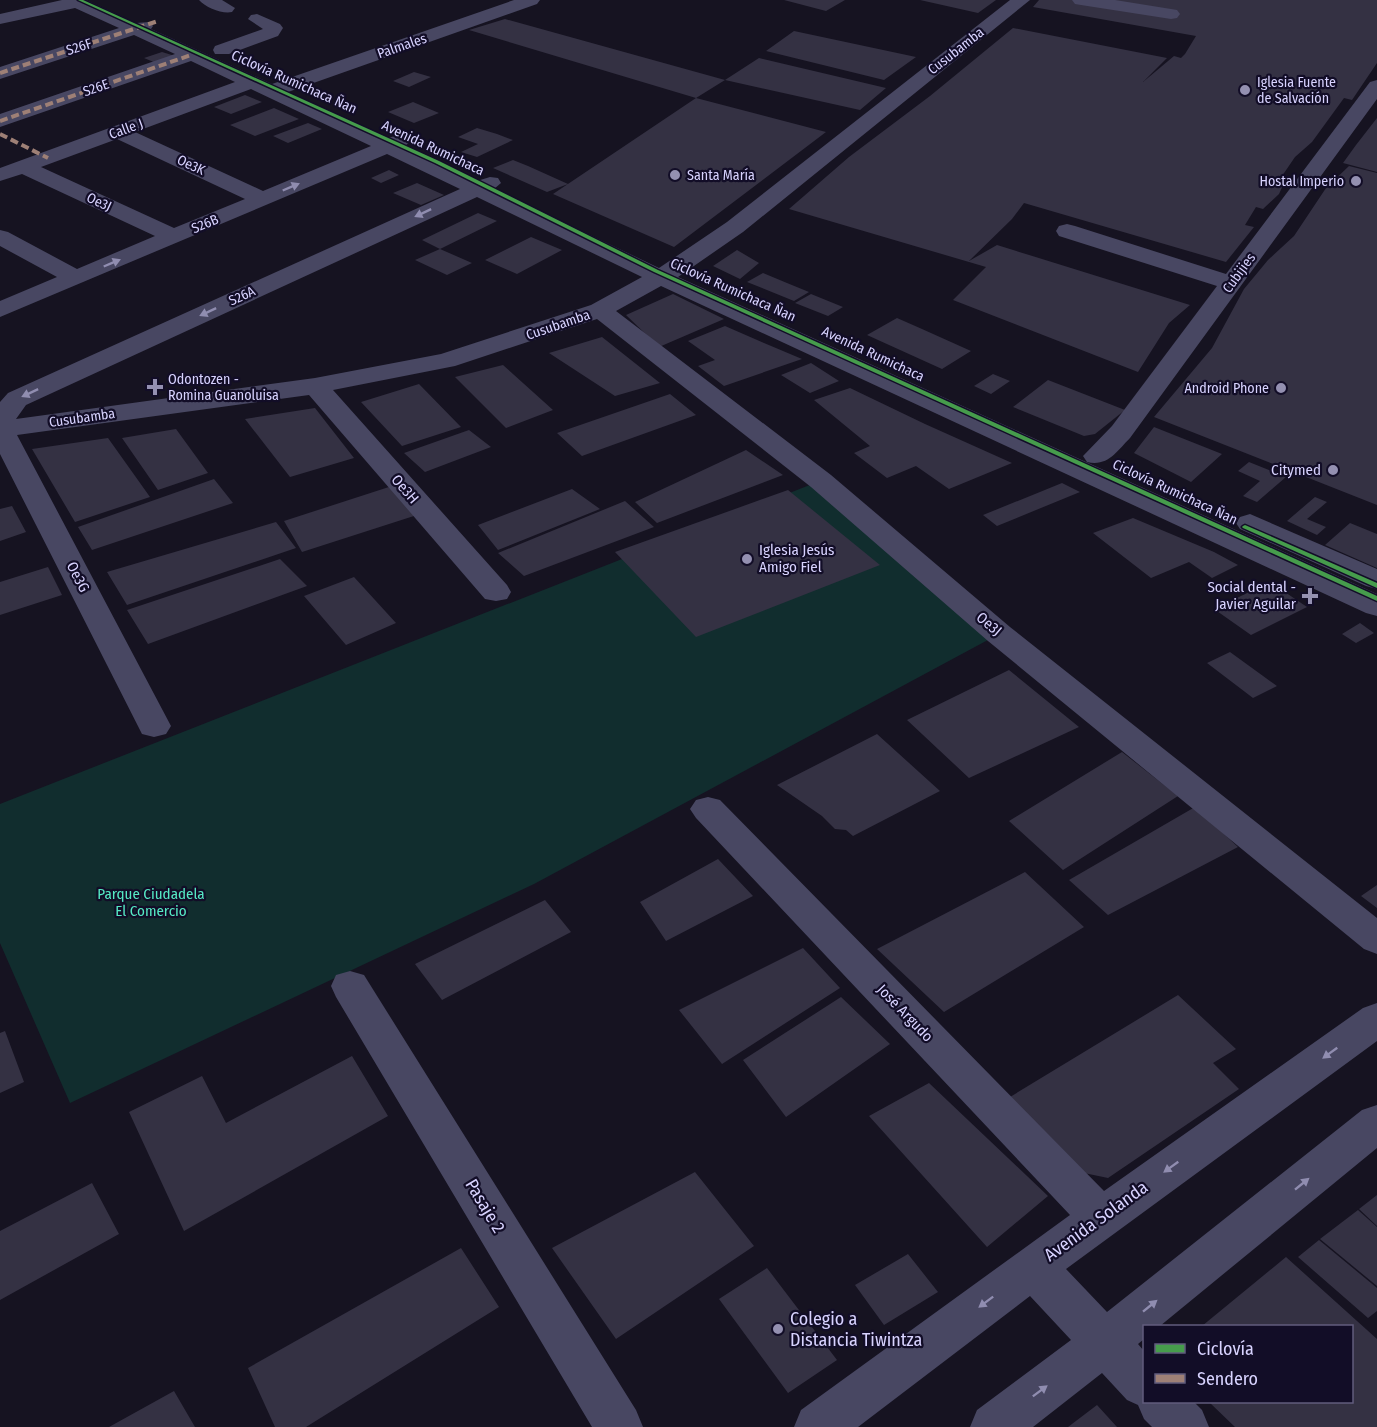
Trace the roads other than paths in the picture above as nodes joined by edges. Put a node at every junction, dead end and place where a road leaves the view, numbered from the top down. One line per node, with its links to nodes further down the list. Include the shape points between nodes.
1 (111, 0): 11 (street, Avenida Rumichaca)
2 (208, 0): 7 (street)
3 (531, 0): 16 (street, Palmales)
4 (1021, 0): 33 (street, Cusubamba, via 744,220)
5 (1081, 0): 8 (street)
6 (74, 1): 9 (street); 12 (street, Avenida Rumichaca)
7 (226, 8)
8 (1171, 14)
9 (0, 19)
10 (257, 19): 13 (street, via 274,28 272,32)
11 (158, 21): 12 (street, S26F); 13 (street, Avenida Rumichaca)
12 (135, 28): 14 (street, Avenida Rumichaca); 15 (street, S26F)
13 (222, 50): 16 (street, Avenida Rumichaca)
14 (191, 55): 17 (street, Avenida Rumichaca); 19 (street, S26E)
15 (0, 73)
16 (296, 83): 17 (street, Palmales); 22 (street, Avenida Rumichaca)
17 (262, 87): 20 (street, Calle J); 23 (street, Avenida Rumichaca)
18 (1375, 91): 35 (street, Cubijies)
19 (0, 121)
20 (118, 132): 24 (street, Calle J); 29 (street, Oe3K)
21 (0, 134): 24 (street)
22 (411, 137): 23 (street, S26B); 27 (street, Avenida Rumichaca)
23 (387, 146): 28 (street, Avenida Rumichaca); 29 (street, S26B, one-way to 23)
24 (48, 158): 25 (street, Calle J)
25 (24, 166): 26 (street, Calle J); 32 (street, Oe3J)
26 (0, 175)
27 (500, 179): 28 (street, S26A); 33 (street, Avenida Rumichaca)
28 (476, 189): 33 (street, Avenida Rumichaca); 39 (street, S26A, one-way to 39, via 17,399 4,413)
29 (263, 199): 32 (street, S26B)
30 (1067, 231): 35 (street)
31 (0, 237): 34 (street)
32 (175, 237): 34 (street, S26B, one-way to 32)
33 (670, 271): 37 (street, Cusubamba); 40 (street, Avenida Rumichaca); 43 (street, Avenida Rumichaca)
34 (76, 278): 36 (street, S26B)
35 (1232, 283): 40 (street, Cubijies, via 1121,432)
36 (0, 310)
37 (600, 310): 38 (street, Cusubamba, via 446,361); 46 (street, Oe3J, via 821,481 999,634)
38 (315, 386): 39 (street, Cusubamba); 42 (street, Oe3H)
39 (1, 429): 44 (street, Oe3G)
40 (1097, 456): 41 (street, Avenida Rumichaca)
41 (1377, 580)
42 (496, 592)
43 (1377, 606)
44 (154, 726)
45 (708, 809): 50 (street, José Argudo)
46 (1377, 939)
47 (351, 986): 55 (street, Pasaje 2)
48 (1377, 1019): 50 (street, Avenida Solanda, one-way to 50)
49 (1377, 1123): 52 (street, one-way to 49)
50 (1102, 1218): 51 (street, Avenida Solanda)
51 (1033, 1267): 52 (street); 56 (street, Avenida Solanda, one-way to 56)
52 (1104, 1342): 53 (street); 57 (street, one-way to 52)
53 (1143, 1383)
54 (1163, 1403): 58 (street)
55 (619, 1427)
56 (818, 1427)
57 (994, 1427)
58 (1185, 1427)

